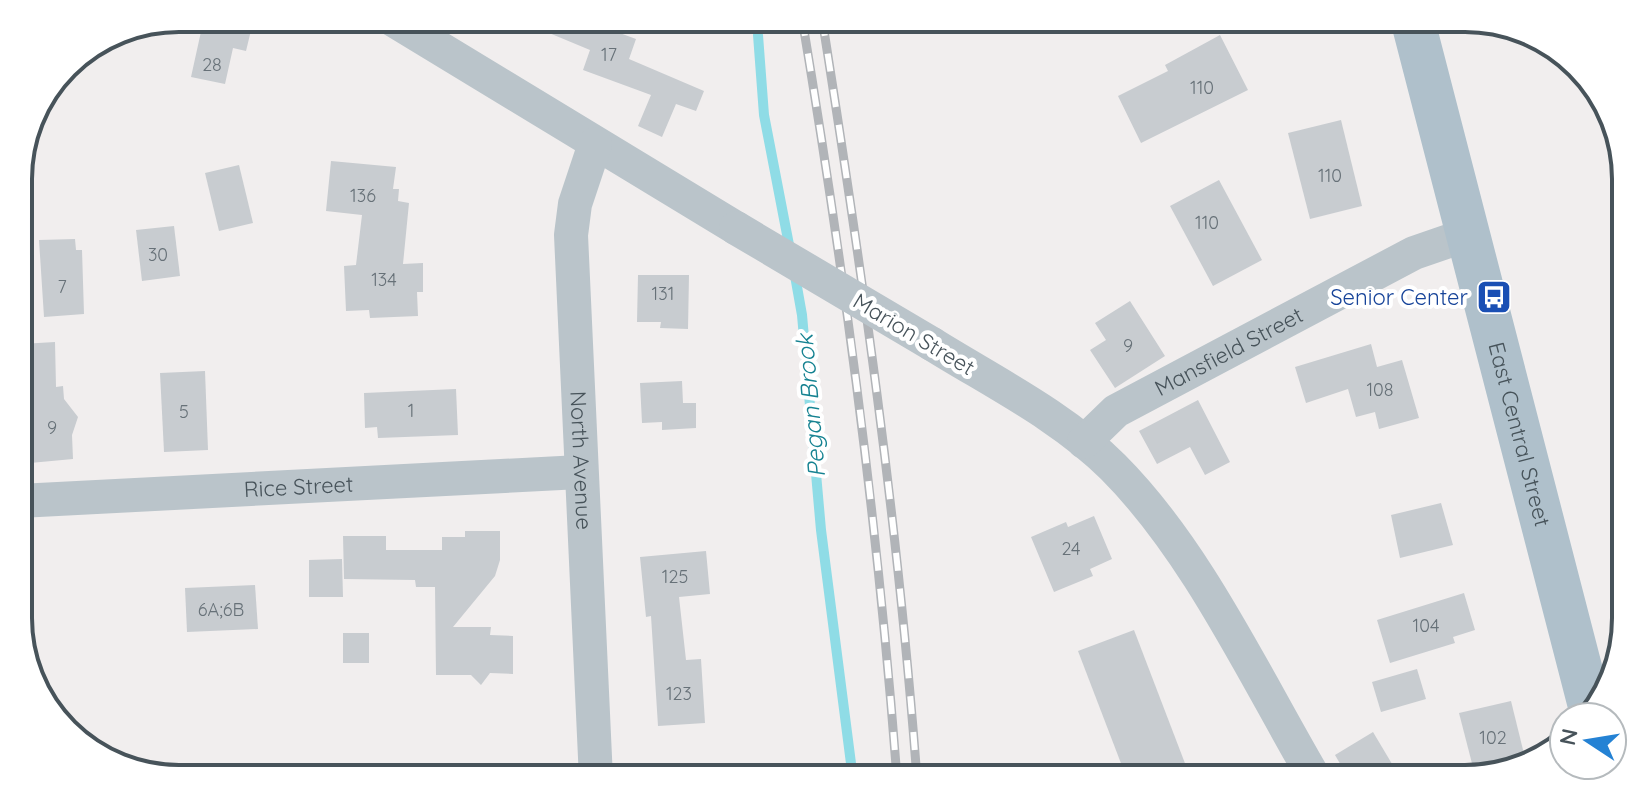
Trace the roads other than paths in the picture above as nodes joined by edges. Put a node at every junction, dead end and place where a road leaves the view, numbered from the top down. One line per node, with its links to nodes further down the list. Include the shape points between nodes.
1 (413, 32): 3 (street, Marion Street)
2 (1416, 32): 4 (main road, East Central Street)
3 (595, 144): 5 (street, Marion Street, bridge, via 932,344); 6 (street, North Avenue, via 575,204 571,235)
4 (1469, 234): 5 (street, Mansfield Street, via 1414,253 1116,411); 8 (main road, East Central Street)
5 (1084, 442): 10 (street, Marion Street, via 1137,493 1169,535)
6 (580, 472): 7 (street, Rice Street); 9 (street, North Avenue)
7 (32, 500)
8 (1588, 698)
9 (595, 765)
10 (1307, 765)

